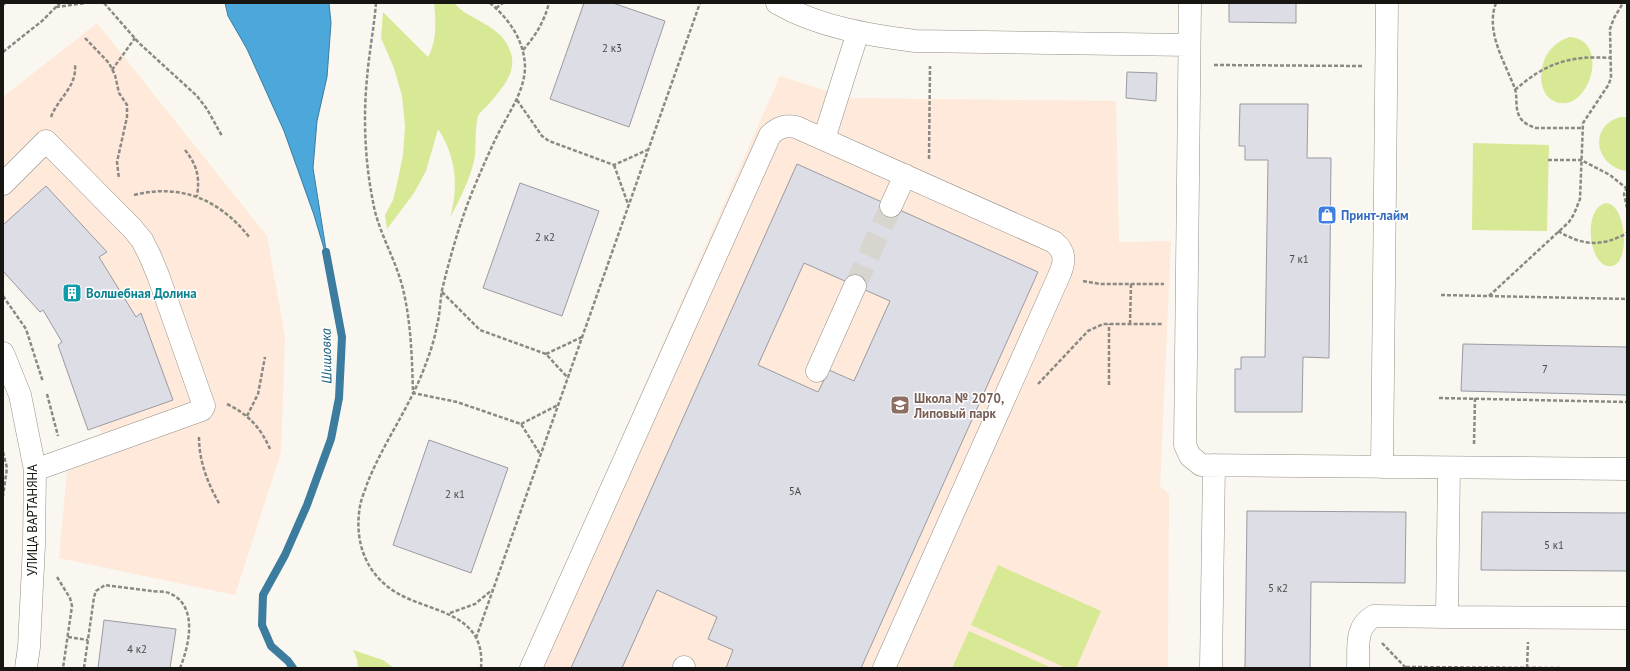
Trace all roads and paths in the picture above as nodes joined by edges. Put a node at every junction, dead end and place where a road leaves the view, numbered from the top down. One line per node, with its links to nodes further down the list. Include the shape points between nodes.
1 (5, 3): 16 (path)
2 (60, 3): 17 (path)
3 (86, 3): 17 (path)
4 (104, 3): 21 (path)
5 (376, 3): 73 (path, via 366,79 368,169 378,224 392,254 409,318)
6 (490, 3): 18 (path)
7 (503, 3): 18 (path)
8 (549, 3): 23 (path, via 546,17 538,33)
9 (700, 3): 37 (path)
10 (777, 3): 19 (street, via 819,21)
11 (1190, 3): 25 (street)
12 (1387, 3): 28 (street)
13 (1496, 3): 30 (path, via 1492,26)
14 (1624, 3): 15 (path); 26 (path, via 1611,26)
15 (1627, 5)
16 (3, 6)
17 (56, 7): 24 (path)
18 (496, 8): 23 (path, via 515,30)
19 (858, 32): 22 (street); 34 (street)
20 (85, 38): 29 (path, via 103,55)
21 (135, 38): 29 (path); 33 (path, via 197,96)
22 (930, 42): 25 (street); 44 (path)
23 (523, 50): 31 (path, via 525,67)
24 (3, 52)
25 (1189, 55): 28 (path); 64 (street)
26 (1611, 58): 30 (path, via 1588,56 1569,59 1532,75); 32 (path, via 1609,84 1587,115)
27 (75, 65): 35 (path, via 75,80 52,114)
28 (1386, 67): 85 (street)
29 (112, 70): 42 (path, via 119,93 128,110 117,162)
30 (1515, 90): 32 (path, via 1518,114 1529,126 1541,129)
31 (517, 99): 40 (path, via 542,136 549,141); 58 (path, via 471,195)
32 (1582, 128): 39 (path)
33 (222, 136)
34 (824, 139): 41 (street); 105 (street, via 788,126 776,129 770,135)
35 (46, 141): 43 (street); 77 (street, via 142,240 150,256)
36 (185, 150): 47 (path, via 198,172)
37 (648, 150): 40 (path); 48 (path)
38 (1548, 160): 39 (path)
39 (1582, 160): 45 (path); 51 (path, via 1579,206 1572,218)
40 (614, 165): 48 (path)
41 (905, 175): 44 (street); 49 (street)
42 (120, 181)
43 (3, 184)
44 (928, 186): 106 (street, via 1054,242 1060,247 1065,258)
45 (1627, 187): 50 (path, via 1624,194)
46 (130, 196): 47 (path, via 164,191)
47 (197, 196): 53 (path, via 227,213 240,224)
48 (628, 205): 65 (path)
49 (891, 206)
50 (1627, 208)
51 (1558, 231): 52 (path, via 1575,239 1596,244 1612,241); 60 (path)
52 (1627, 233)
53 (250, 238)
54 (1100, 284): 55 (path)
55 (1130, 284): 56 (path); 63 (path)
56 (1169, 284)
57 (855, 286): 69 (street)
58 (442, 292): 67 (path, via 480,330); 73 (path, via 437,326 425,366)
59 (1442, 295): 60 (path)
60 (1489, 296): 61 (path)
61 (1627, 299)
62 (1109, 324): 63 (path); 71 (path); 72 (path, via 1088,331)
63 (1130, 324): 64 (path)
64 (1186, 324): 84 (street, via 1185,445 1195,461 1202,465)
65 (582, 336): 67 (path); 70 (path)
66 (3, 353): 89 (street, УЛИЦА ВАРТАНЯНА, via 20,395)
67 (546, 354): 70 (path)
68 (265, 358): 79 (path, via 258,394)
69 (817, 370)
70 (568, 378): 78 (path)
71 (1109, 385)
72 (1037, 386)
73 (413, 393): 80 (path, via 452,400); 93 (path, via 374,467 360,505 358,530 361,550 380,581 398,594)
74 (1439, 398): 75 (path)
75 (1475, 398): 76 (path); 86 (path)
76 (1627, 402)
77 (202, 404): 79 (path, via 225,403); 89 (street); 91 (path, via 201,458 208,482)
78 (558, 405): 80 (path); 83 (path)
79 (246, 416): 81 (path, via 261,431)
80 (521, 424): 83 (path)
81 (270, 449)
82 (3, 452): 90 (path, via 7,468)
83 (540, 455): 92 (path)
84 (1214, 465): 85 (street); 107 (street)
85 (1382, 467): 87 (street)
86 (1474, 467): 87 (street); 88 (street)
87 (1449, 468): 94 (street)
88 (1627, 469)
89 (35, 470): 100 (street, УЛИЦА ВАРТАНЯНА, via 34,545)
90 (3, 496)
91 (220, 504)
92 (493, 590): 93 (path, via 475,604); 97 (path)
93 (449, 613): 97 (path, via 466,624)
94 (1447, 617): 95 (street); 96 (street, via 1374,616)
95 (1627, 618)
96 (1364, 624): 99 (path); 108 (street, via 1359,636)
97 (476, 638): 104 (path)
98 (88, 640): 101 (path, via 68,637); 102 (path); 103 (path, via 94,597 101,587 105,585 169,593 180,601 189,620)
99 (1406, 667): 109 (path)
100 (26, 668)
101 (63, 668)
102 (84, 668)
103 (180, 668)
104 (481, 668)
105 (531, 668)
106 (884, 668)
107 (1211, 668)
108 (1358, 668)
109 (1560, 668)

